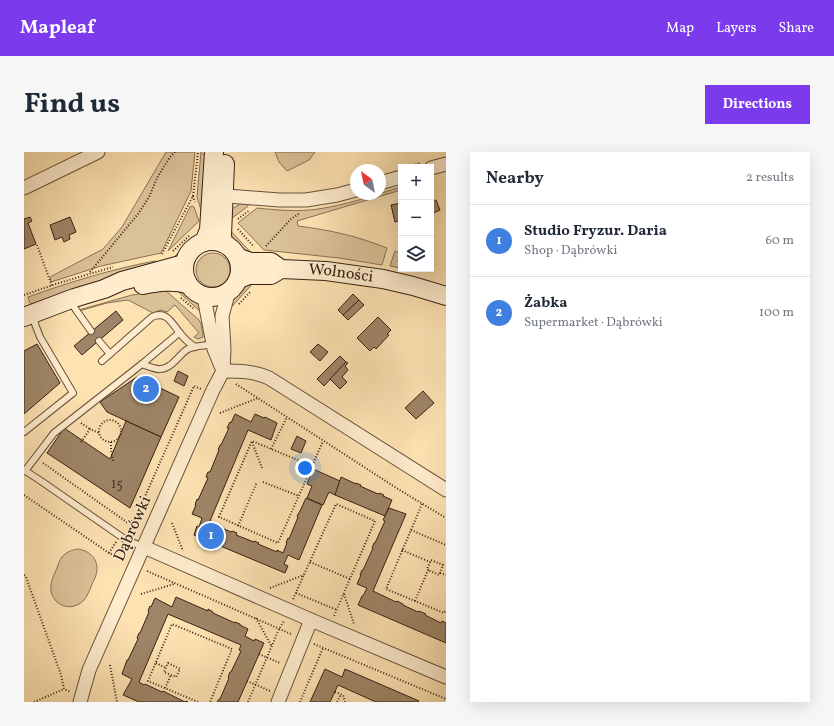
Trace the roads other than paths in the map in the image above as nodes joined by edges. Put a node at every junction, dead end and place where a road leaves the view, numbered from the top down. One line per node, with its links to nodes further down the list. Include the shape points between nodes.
1 (98, 152): 8 (street)
2 (214, 152): 10 (main road)
3 (226, 152): 10 (main road)
4 (446, 164): 5 (street)
5 (434, 167)
6 (398, 178): 7 (street)
7 (386, 181)
8 (24, 188)
9 (350, 192): 10 (street, via 306,200)
10 (218, 195): 11 (main road, via 209,230); 12 (main road)
11 (198, 238): 12 (main road); 14 (main road, via 188,255)
12 (223, 243): 13 (main road)
13 (240, 258): 15 (main road, Wolności, via 250,262 271,262); 16 (main road)
14 (177, 259): 17 (main road); 18 (main road)
15 (281, 268): 16 (main road, Wolności, via 271,275 249,275); 20 (main road, Wolności, via 383,279)
16 (240, 279): 19 (main road)
17 (188, 284): 18 (main road, via 178,281); 21 (main road, via 192,290)
18 (104, 289): 22 (main road)
19 (228, 294): 21 (main road); 32 (street, Dąbrówki, via 222,316)
20 (446, 296)
21 (204, 297): 27 (street)
22 (70, 299): 23 (main road); 24 (lane)
23 (29, 315): 33 (lane, via 35,315 40,337 73,393)
24 (92, 331)
25 (179, 333): 28 (lane); 29 (lane, via 164,315 152,317); 31 (lane)
26 (99, 341): 29 (lane)
27 (213, 344): 28 (lane); 32 (street)
28 (195, 347): 31 (lane, via 185,351 165,369 155,369)
29 (110, 354): 30 (lane)
30 (102, 361)
31 (142, 364): 34 (lane, via 54,433)
32 (223, 371): 35 (street, via 260,373); 36 (street, Dąbrówki)
33 (24, 432)
34 (24, 471): 36 (lane, via 126,540)
35 (446, 490)
36 (144, 547): 37 (street); 39 (street, Dąbrówki, via 89,670)
37 (311, 620): 38 (street); 40 (street)
38 (446, 677)
39 (81, 699)
40 (278, 702)

